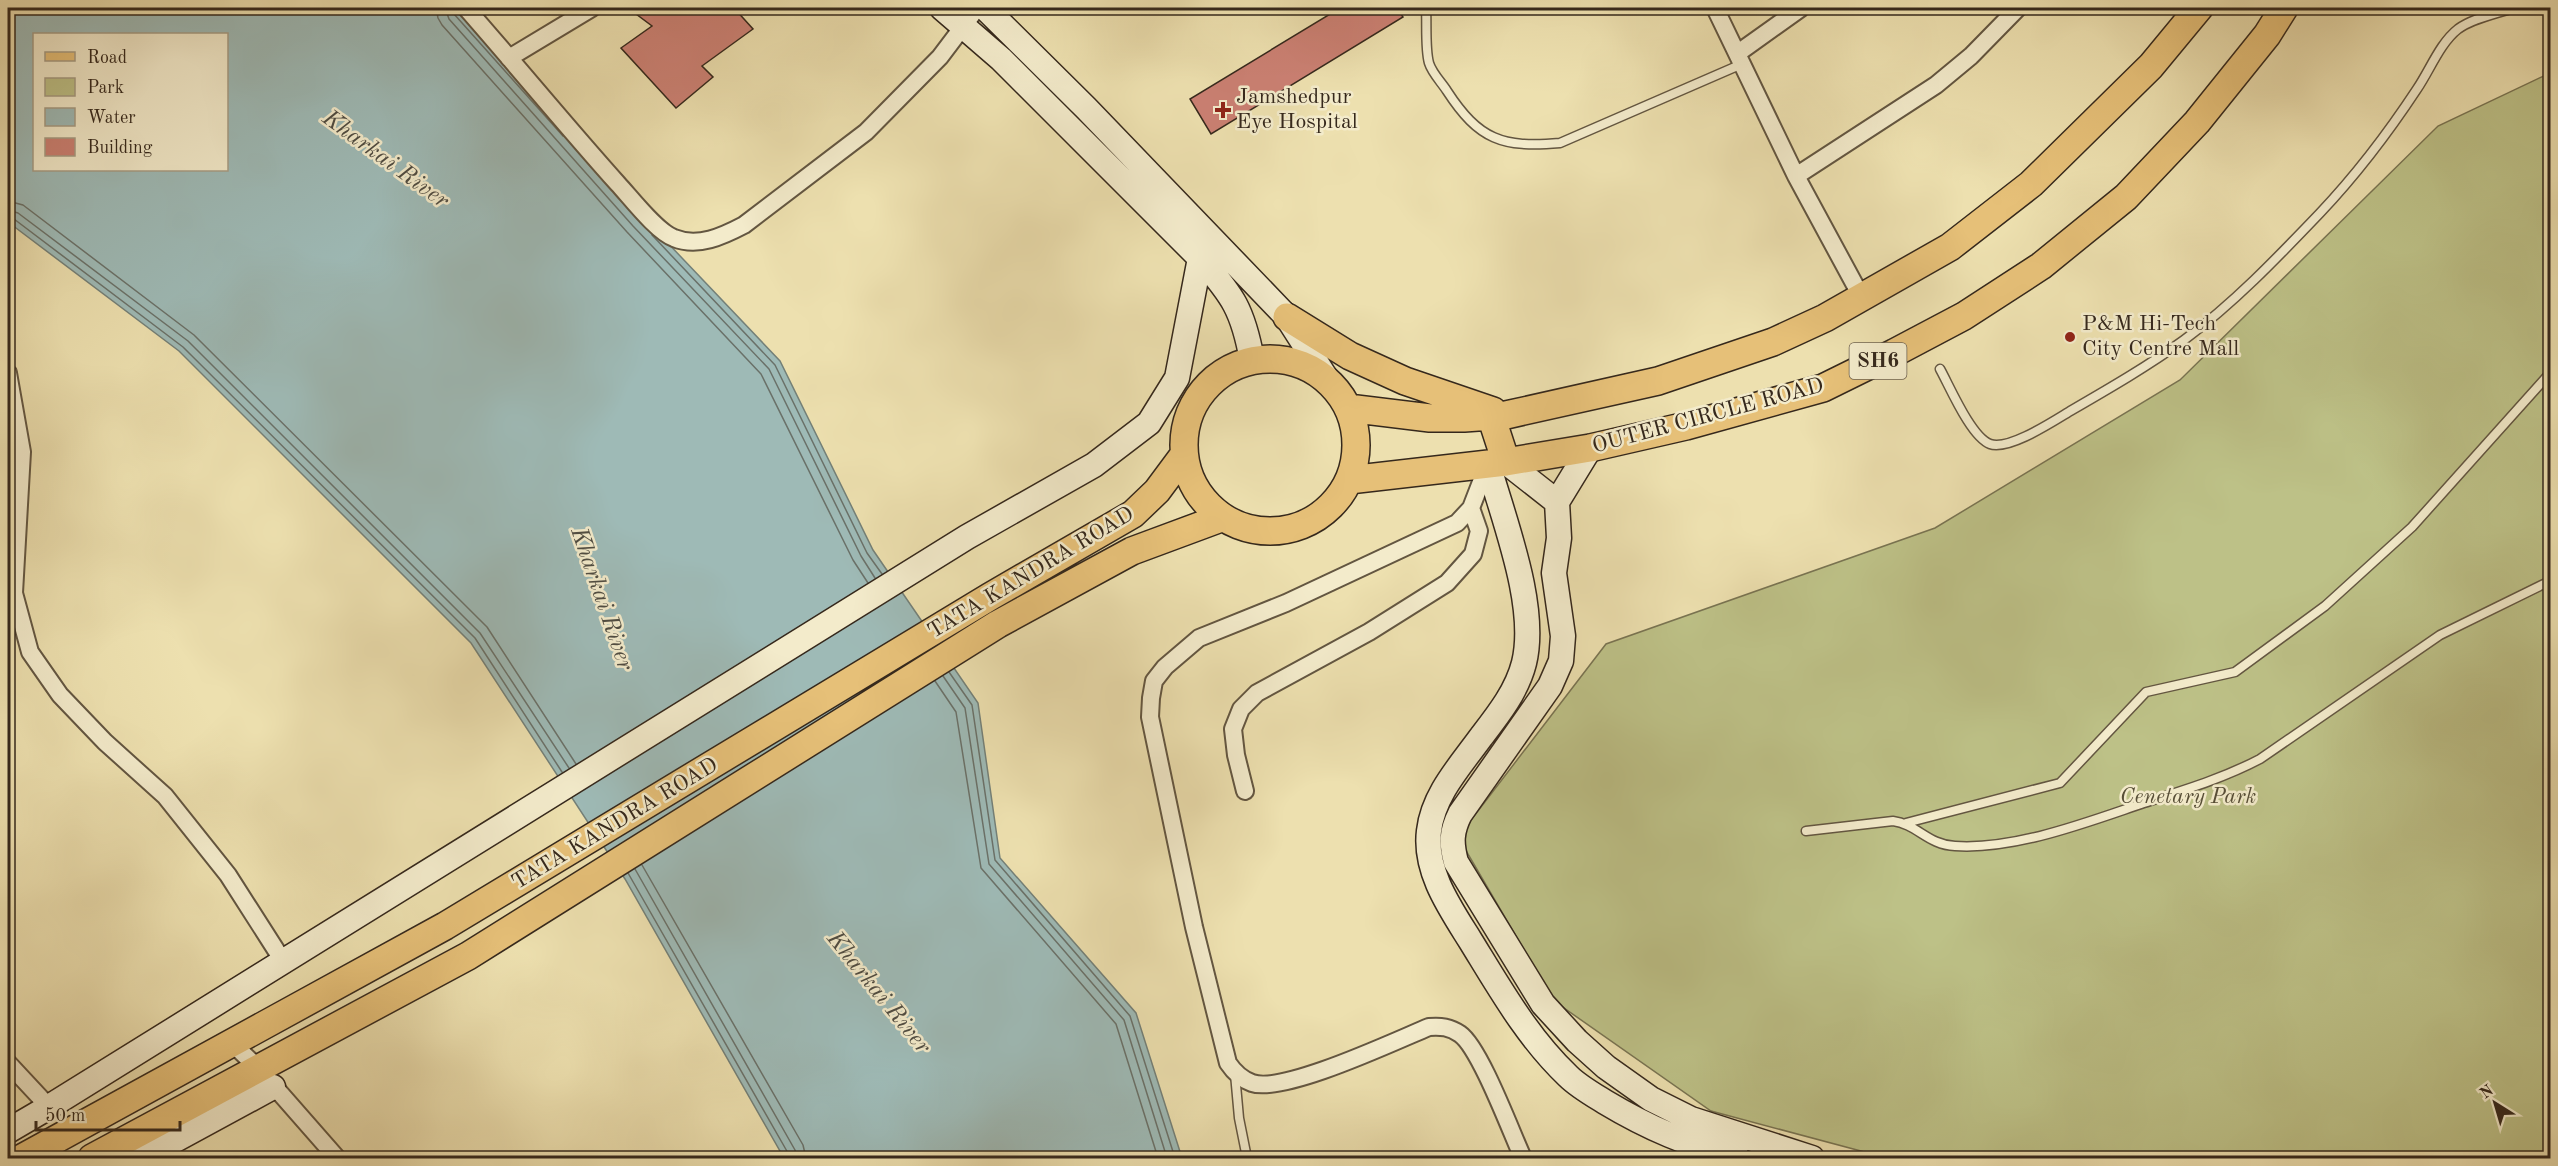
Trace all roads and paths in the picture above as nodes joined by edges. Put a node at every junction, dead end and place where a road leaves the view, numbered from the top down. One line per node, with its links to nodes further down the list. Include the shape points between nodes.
1 (466, 8): 13 (street)
2 (592, 8): 13 (street)
3 (942, 8): 12 (street)
4 (985, 8): 18 (street)
5 (1426, 8): 14 (lane, via 1429,64 1473,126 1510,143 1570,140)
6 (1715, 8): 14 (street)
7 (1800, 8): 14 (street)
8 (2018, 8): 15 (street, via 1936,85)
9 (2199, 8): 17 (main road, SH6, via 2151,66 2031,184 1950,247)
10 (2284, 8): 26 (main road, OUTER CIRCLE ROAD / SH6, via 2268,35 2197,122 2126,198 2041,266 1964,316 1823,388)
11 (2513, 8): 20 (lane, via 2460,27 2452,34 2364,164 2320,213 2250,284 2152,363 2050,424 1999,445 1989,444 1977,432)
12 (970, 16): 13 (street, via 940,57 866,132 744,225 722,237 699,242 673,238 651,220); 16 (street, via 1001,60)
13 (509, 58)
14 (1740, 58): 15 (street)
15 (1796, 176): 17 (street)
16 (1200, 258): 19 (street, via 1226,288 1240,312); 39 (street, via 1177,378 1149,423 1094,465 967,537)
17 (1862, 298): 25 (main road, SH6, via 1773,342 1658,381)
18 (1287, 317): 23 (street); 25 (main road, via 1350,356)
19 (1252, 360): 23 (main road, via 1278,359 1303,365); 27 (main road, via 1228,369 1202,391 1186,422)
20 (1940, 369)
21 (8, 373): 39 (street, via 22,452 14,593 30,652 60,695 165,796 228,875)
22 (2550, 373): 37 (lane, via 2412,526 2325,606 2235,672 2146,692 2060,783)
23 (1326, 378): 24 (main road)
24 (1348, 408): 25 (main road, SH6, via 1430,417); 29 (main road, via 1357,444)
25 (1498, 415): 28 (main road)
26 (1590, 448): 28 (main road, OUTER CIRCLE ROAD / SH6); 30 (street)
27 (1183, 456): 32 (main road, via 1195,491); 40 (main road, TATA KANDRA ROAD, via 1157,491 1133,514 445,926)
28 (1497, 463): 29 (main road, OUTER CIRCLE ROAD / SH6); 30 (street); 31 (street); 35 (street)
29 (1349, 480): 32 (main road, via 1327,510 1294,528 1256,531)
30 (1557, 502): 34 (street, via 1559,538 1554,573)
31 (1471, 508): 36 (street, via 1479,531 1473,554 1446,583 1413,606 1257,693 1241,709 1233,729); 42 (street, via 1458,523 1199,639 1154,681 1150,717 1194,927 1228,1063)
32 (1221, 518): 43 (main road, via 1132,551 998,624)
33 (2550, 581): 37 (lane, via 2440,635 2259,759 2230,774 2069,828 1989,845 1938,844)
34 (1561, 618): 35 (street); 53 (street, via 1561,661 1550,686 1460,814 1452,836 1456,862 1543,1004 1606,1067 1651,1099 1691,1119)
35 (1527, 621): 52 (street, via 1528,640 1515,685 1443,790 1432,813 1432,865 1443,895 1502,991 1539,1044 1569,1077 1646,1126)
36 (1245, 791)
37 (1906, 823): 38 (lane, via 1893,821)
38 (1806, 831)
39 (283, 961): 44 (street)
40 (232, 1043): 43 (street); 46 (main road, TATA KANDRA ROAD)
41 (8, 1063): 44 (street)
42 (1235, 1073): 50 (lane); 51 (street, via 1253,1083 1270,1085 1298,1079 1429,1027 1444,1026 1470,1044)
43 (266, 1078): 47 (main road); 48 (street); 49 (street)
44 (49, 1107): 45 (street)
45 (8, 1131)
46 (22, 1158)
47 (92, 1158)
48 (142, 1158)
49 (337, 1158)
50 (1247, 1158)
51 (1523, 1158)
52 (1738, 1158)
53 (1812, 1158)

